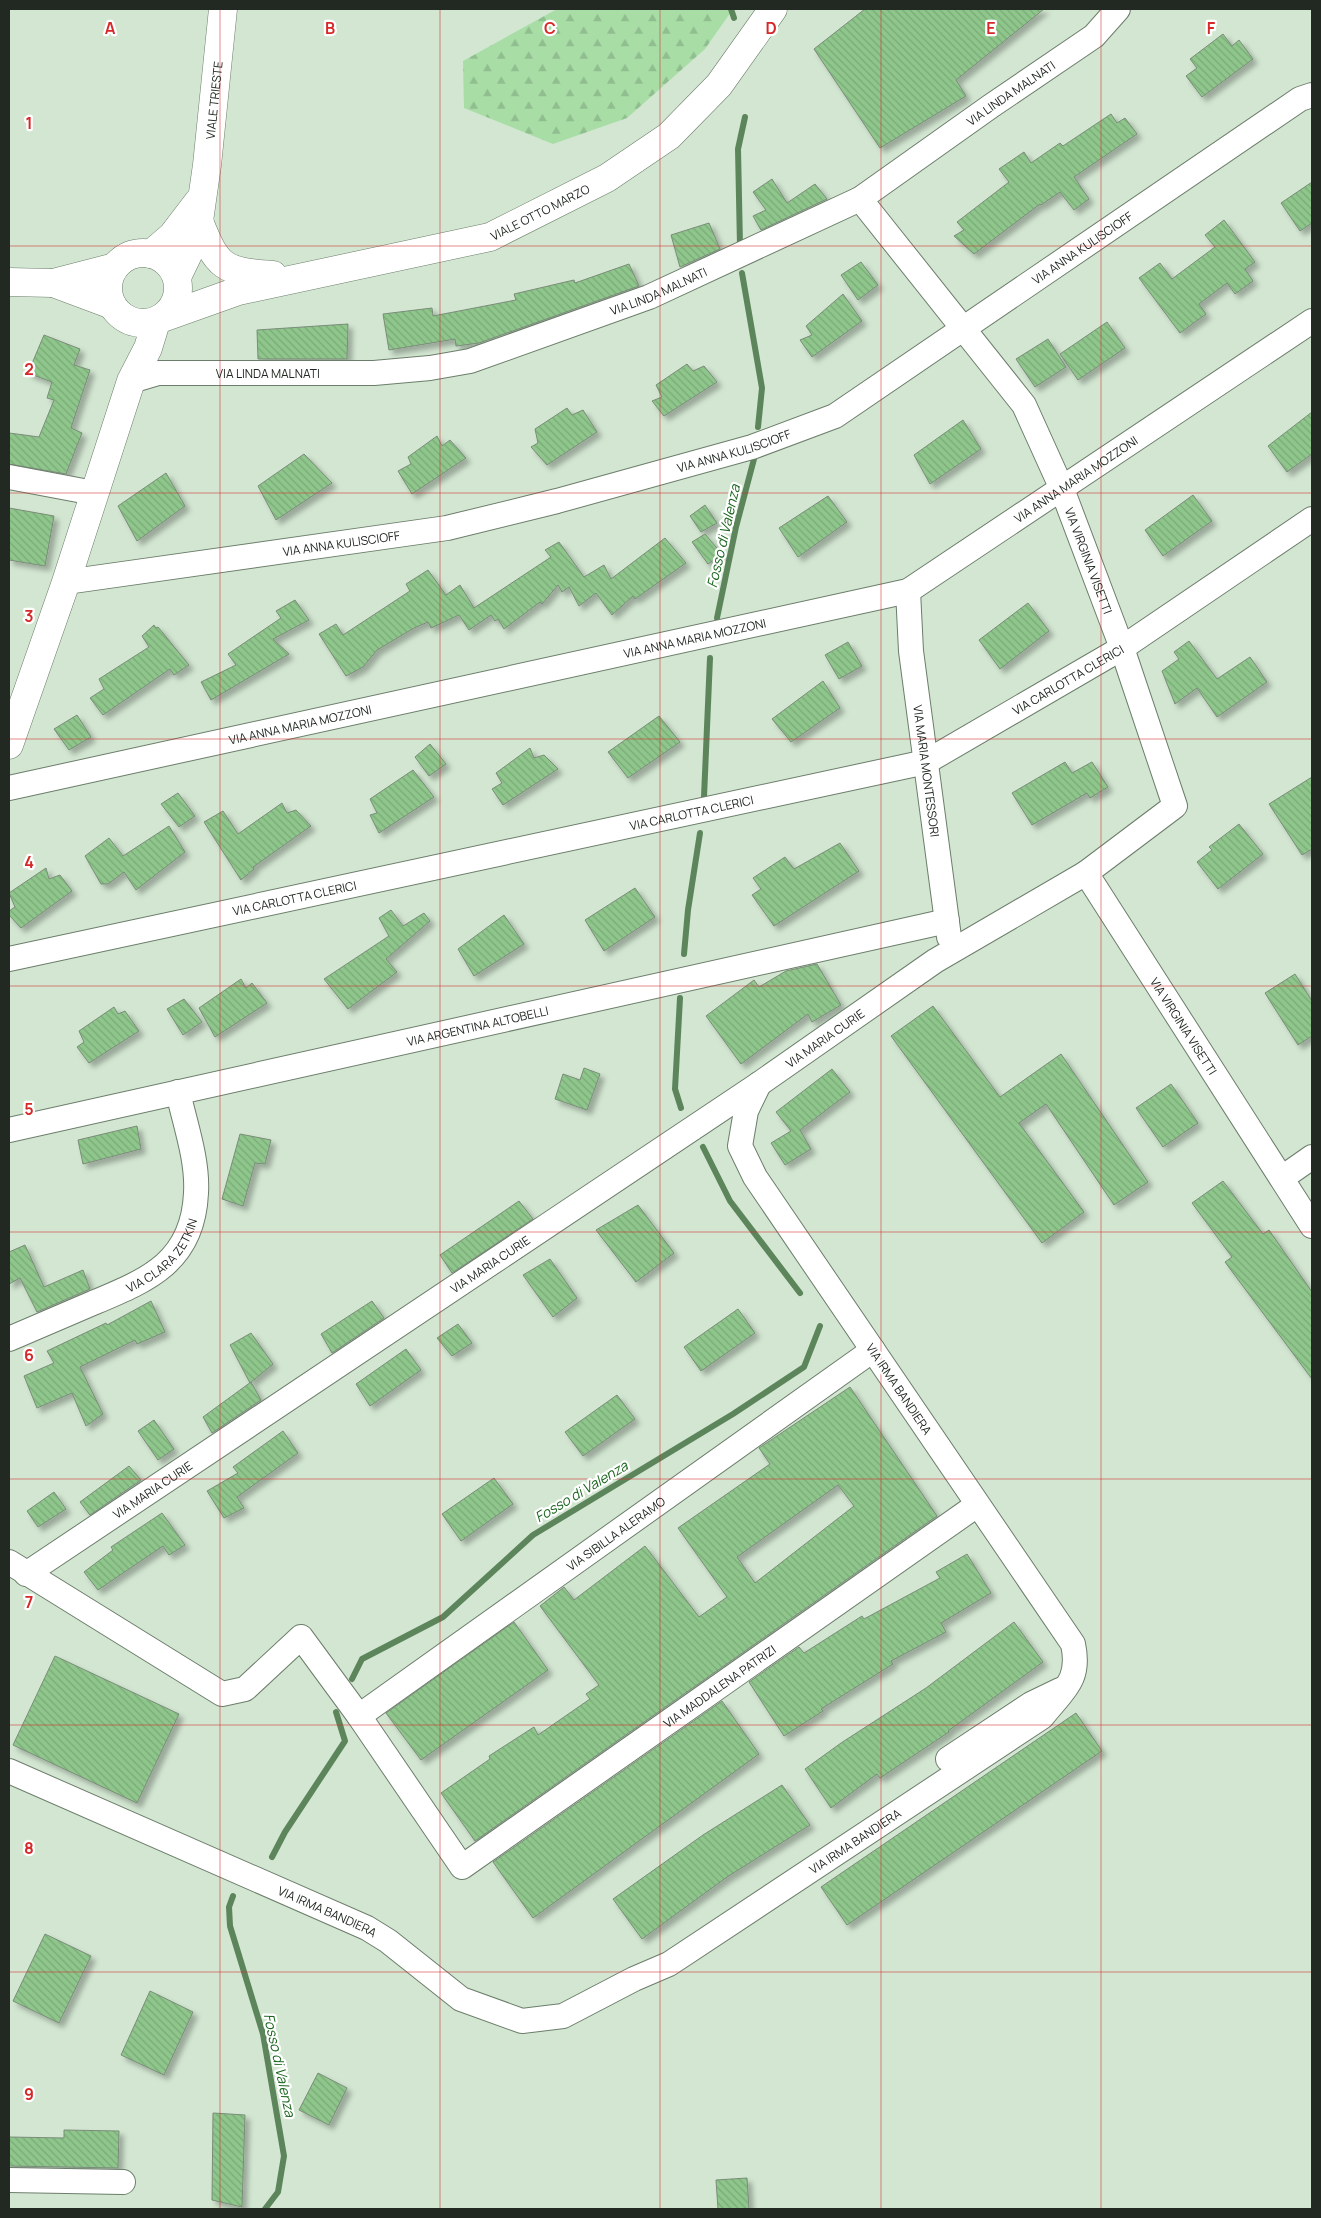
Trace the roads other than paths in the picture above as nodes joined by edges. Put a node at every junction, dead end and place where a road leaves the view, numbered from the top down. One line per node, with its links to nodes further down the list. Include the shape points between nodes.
1 (223, 9): 5 (street, VIALE TRIESTE)
2 (773, 9): 10 (street, VIALE OTTO MARZO, via 719,85 682,123 669,136 607,178 490,238)
3 (1118, 9): 6 (street, VIA LINDA MALNATI, via 1094,36)
4 (1312, 95): 18 (street, VIA ANNA KULISCIOFF, via 1300,99)
5 (204, 192): 7 (street, VIALE TRIESTE); 8 (street, via 172,236)
6 (860, 199): 18 (street, VIA VIRGINIA VISETTI); 19 (street, VIA LINDA MALNATI, via 648,297 470,361 374,373)
7 (199, 221): 10 (street, via 209,247 222,264 239,273); 11 (street, VIALE TRIESTE)
8 (151, 254): 9 (street, via 131,255); 11 (street, via 167,262)
9 (115, 267): 13 (street); 15 (street, via 108,281)
10 (302, 277): 14 (street, VIALE OTTO MARZO)
11 (178, 279): 14 (street, VIALE OTTO MARZO); 16 (street, via 177,301)
12 (9, 282): 13 (street)
13 (53, 283): 15 (street)
14 (238, 291): 16 (street, VIALE OTTO MARZO)
15 (115, 310): 16 (street, via 136,323); 19 (street)
16 (160, 319): 19 (street)
17 (1312, 321): 21 (street, VIA ANNA MARIA MOZZONI)
18 (964, 329): 21 (street, VIA VIRGINIA VISETTI, via 1024,405); 24 (street, VIA ANNA KULISCIOFF, via 835,416 752,447 447,528)
19 (134, 375): 22 (street)
20 (9, 477): 22 (street)
21 (1062, 489): 25 (street, VIA ANNA MARIA MOZZONI); 26 (street, VIA VIRGINIA VISETTI)
22 (94, 493): 24 (street)
23 (1312, 519): 26 (street, VIA CARLOTTA CLERICI)
24 (66, 582): 27 (street)
25 (908, 591): 28 (street, VIA MARIA MONTESSORI, via 911,650); 29 (street, VIA ANNA MARIA MOZZONI)
26 (1122, 648): 28 (street, VIA CARLOTTA CLERICI); 30 (street, VIA VIRGINIA VISETTI, via 1175,806)
27 (9, 745)
28 (926, 762): 31 (street, VIA MARIA MONTESSORI); 33 (street, VIA CARLOTTA CLERICI)
29 (9, 788)
30 (1086, 873): 32 (street, VIA VIRGINIA VISETTI); 38 (street, VIA VIRGINIA VISETTI)
31 (948, 921): 32 (street, VIA MARIA MONTESSORI); 35 (street, VIA ARGENTINA ALTOBELLI)
32 (951, 951): 34 (street, VIA MARIA CURIE)
33 (9, 958)
34 (759, 1084): 41 (street, VIA IRMA BANDIERA, via 746,1111 740,1146 755,1177); 43 (street, VIA MARIA CURIE)
35 (178, 1092): 36 (street, VIA ARGENTINA ALTOBELLI); 40 (street, VIA CLARA ZETKIN, via 196,1184 193,1217 183,1244 170,1261 142,1282)
36 (9, 1130)
37 (1312, 1157): 38 (street)
38 (1282, 1178): 39 (street, VIA VIRGINIA VISETTI)
39 (1312, 1226)
40 (9, 1339)
41 (873, 1350): 42 (street, VIA IRMA BANDIERA); 44 (street, VIA SIBILLA ALERAMO)
42 (977, 1505): 44 (street, VIA MADDALENA PATRIZI, via 462,1867); 45 (street, VIA IRMA BANDIERA, via 1073,1644 1075,1675 1066,1687 1031,1704 661,1951 634,1978 563,2016 522,2021 461,1999 388,1940 367,1928)
43 (17, 1568): 44 (street, VIA MARIA CURIE, via 222,1694 245,1689 301,1637)
44 (359, 1716)
45 (9, 1771)
46 (9, 2180): 47 (street)
47 (122, 2182)

